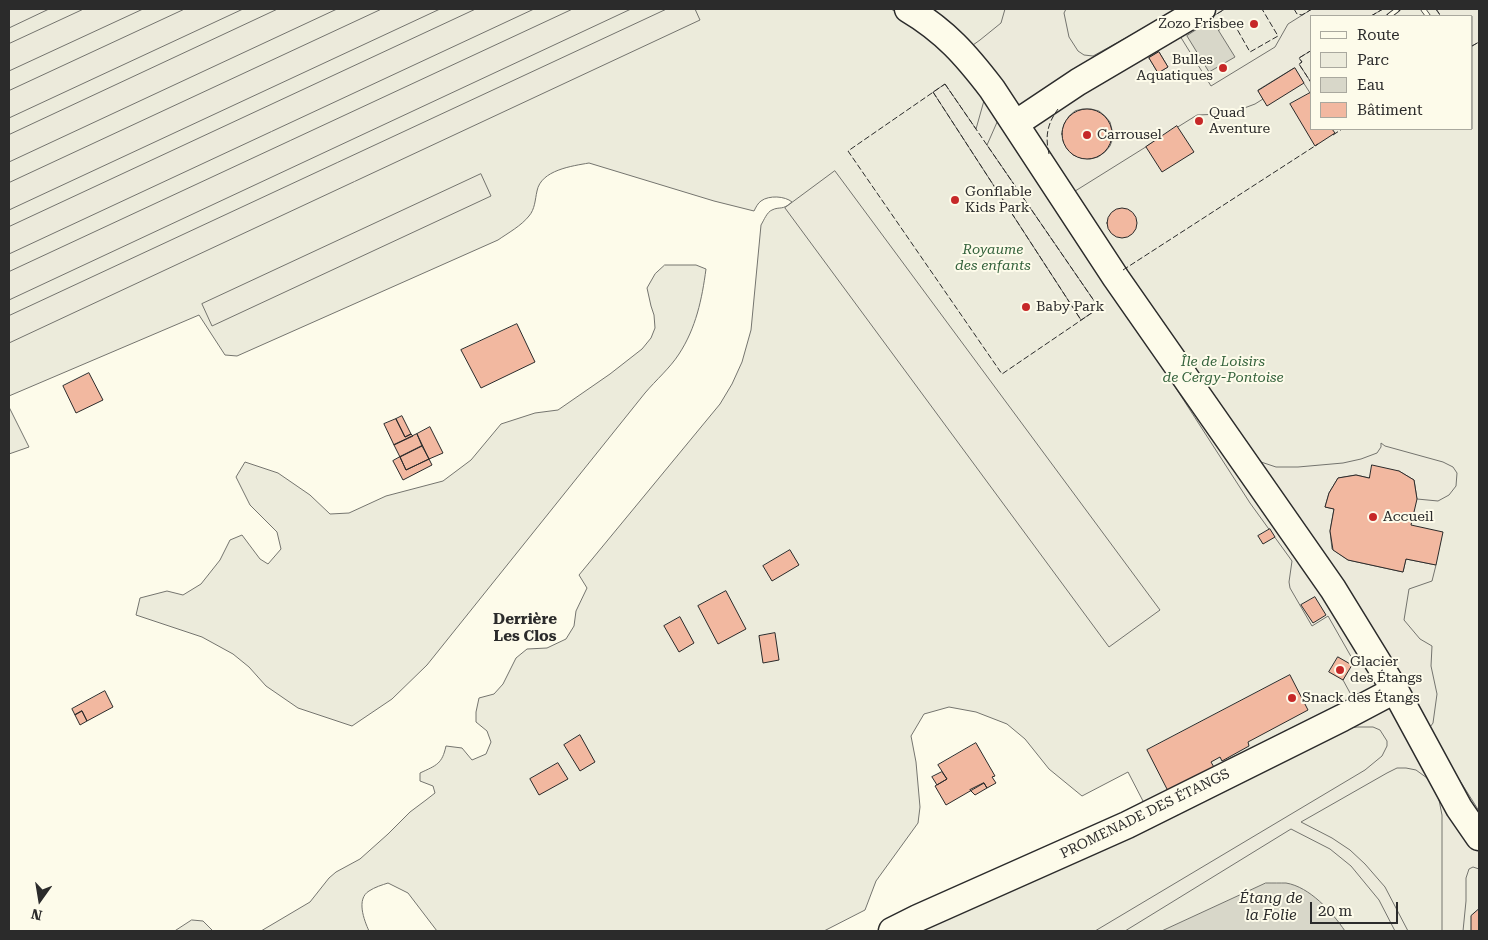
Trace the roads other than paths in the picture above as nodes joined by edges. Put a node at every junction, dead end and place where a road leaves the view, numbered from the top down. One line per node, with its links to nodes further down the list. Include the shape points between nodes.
1 (908, 9): 3 (street, via 959,48)
2 (1202, 9): 3 (street, via 1078,82)
3 (1015, 124): 4 (street, via 1121,286 1333,589)
4 (1395, 690): 5 (street, via 1459,808); 6 (street, PROMENADE DES ÉTANGS, via 1127,825)
5 (1479, 837)
6 (892, 931)

